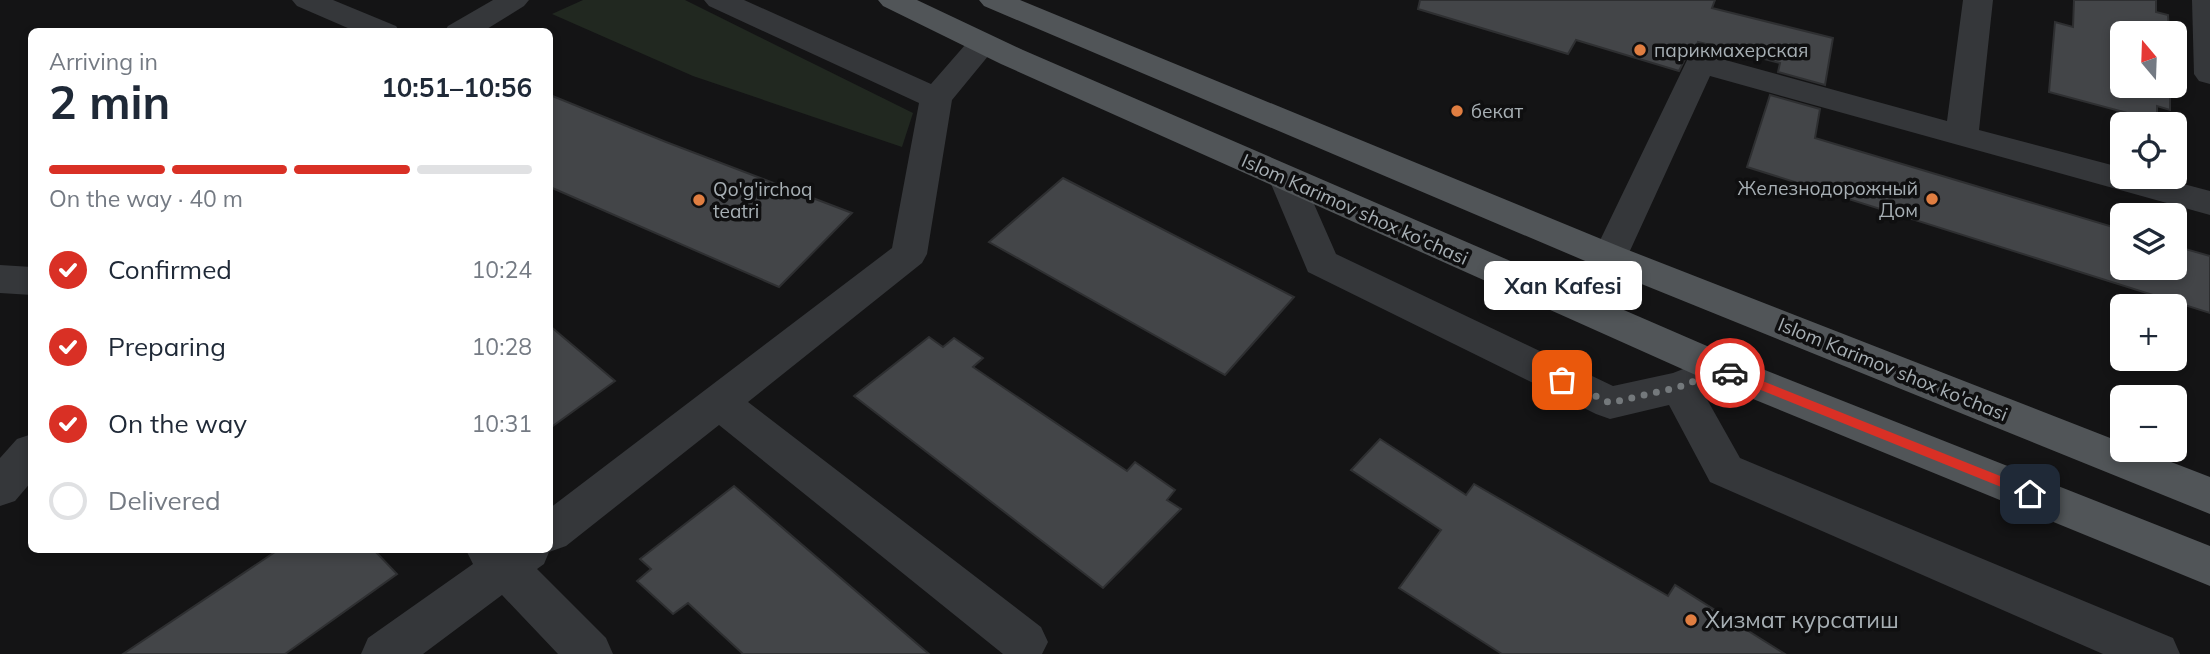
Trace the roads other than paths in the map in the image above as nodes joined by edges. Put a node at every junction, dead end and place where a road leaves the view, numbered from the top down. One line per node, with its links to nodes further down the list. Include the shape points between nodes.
1 (307, 0): 8 (street)
2 (514, 0): 9 (street)
3 (719, 0): 12 (street)
4 (893, 0): 10 (main road, Islom Karimov shox ko'chasi)
5 (994, 0): 16 (main road, Islom Karimov shox ko'chasi)
6 (1978, 0): 13 (street)
7 (2207, 0): 11 (street)
8 (375, 28)
9 (466, 28)
10 (983, 44): 12 (street); 14 (main road, Islom Karimov shox ko'chasi)
11 (2210, 74)
12 (936, 98): 21 (street, via 909,254)
13 (1962, 136): 15 (street); 16 (street, via 1700,63)
14 (1286, 179): 19 (main road, Islom Karimov shox ko'chasi); 20 (street, via 1321,263 1610,403)
15 (2210, 203)
16 (1610, 257): 24 (main road, Islom Karimov shox ko'chasi)
17 (0, 279): 18 (street)
18 (28, 281)
19 (1723, 370): 20 (street); 27 (main road, Islom Karimov shox ko'chasi)
20 (1679, 387): 31 (street, via 1725,470)
21 (719, 402): 25 (street); 28 (street)
22 (28, 456): 23 (street)
23 (0, 488)
24 (2210, 496)
25 (553, 531)
26 (508, 555): 29 (street); 30 (street)
27 (2210, 566)
28 (1024, 642)
29 (385, 654)
30 (589, 654)
31 (2156, 654)

